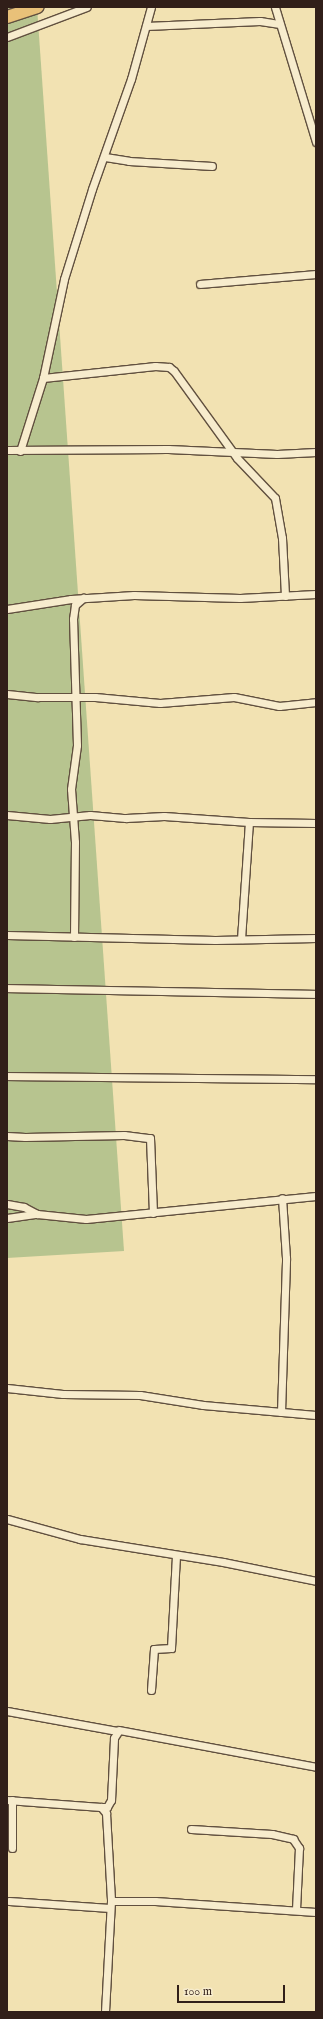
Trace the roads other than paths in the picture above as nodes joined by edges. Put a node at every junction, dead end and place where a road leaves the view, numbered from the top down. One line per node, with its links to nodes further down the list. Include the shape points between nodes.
1 (36, 7): 5 (highway)
2 (87, 7): 8 (street)
3 (151, 7): 7 (street)
4 (276, 7): 6 (street)
5 (7, 17)
6 (280, 24): 7 (street, via 260,21); 9 (street)
7 (146, 26): 10 (street)
8 (7, 37)
9 (316, 142)
10 (105, 157): 11 (street); 14 (street, via 92,189 64,279)
11 (212, 166)
12 (316, 274): 13 (street)
13 (200, 284)
14 (43, 378): 16 (street); 17 (street, via 155,366 169,367)
15 (7, 450): 16 (street)
16 (20, 451): 17 (street, via 100,448)
17 (232, 451): 18 (street); 20 (street, via 275,498 282,538)
18 (316, 452)
19 (316, 594): 20 (street)
20 (285, 596): 21 (street, via 134,595)
21 (83, 598): 22 (street); 24 (street, via 77,602 74,610)
22 (7, 609)
23 (7, 694): 24 (street)
24 (75, 698): 25 (street, via 168,703 234,697 279,706); 27 (street, via 78,745 72,778)
25 (316, 702)
26 (7, 815): 27 (street, via 50,819)
27 (74, 817): 28 (street, via 170,816); 31 (street)
28 (249, 822): 29 (street); 33 (street)
29 (316, 823)
30 (7, 935): 31 (street)
31 (74, 937): 33 (street)
32 (316, 938): 33 (street)
33 (241, 939)
34 (7, 988): 35 (street)
35 (316, 994)
36 (7, 1076): 37 (street)
37 (316, 1079)
38 (7, 1136): 42 (street, via 25,1138 124,1135 150,1138)
39 (316, 1196): 40 (street)
40 (282, 1198): 42 (street); 46 (street, via 286,1258)
41 (7, 1204): 43 (street, via 24,1207)
42 (153, 1213): 43 (street, via 86,1218)
43 (37, 1214): 44 (street)
44 (7, 1218)
45 (7, 1388): 46 (street, via 63,1394 140,1395 203,1405)
46 (281, 1412): 47 (street)
47 (316, 1415)
48 (7, 1518): 49 (street, via 80,1539)
49 (176, 1555): 50 (street); 51 (street, via 171,1646 169,1649 154,1649)
50 (316, 1581)
51 (152, 1690)
52 (7, 1711): 53 (street)
53 (117, 1731): 54 (street); 56 (street, via 111,1800 107,1806)
54 (316, 1767)
55 (10, 1800): 56 (street); 58 (street)
56 (101, 1807): 60 (street, via 107,1817)
57 (191, 1829): 61 (street, via 272,1834 293,1839 299,1848)
58 (12, 1848)
59 (9, 1901): 60 (street)
60 (110, 1904): 61 (street); 63 (street)
61 (296, 1910): 62 (street)
62 (316, 1912)
63 (105, 2012)

